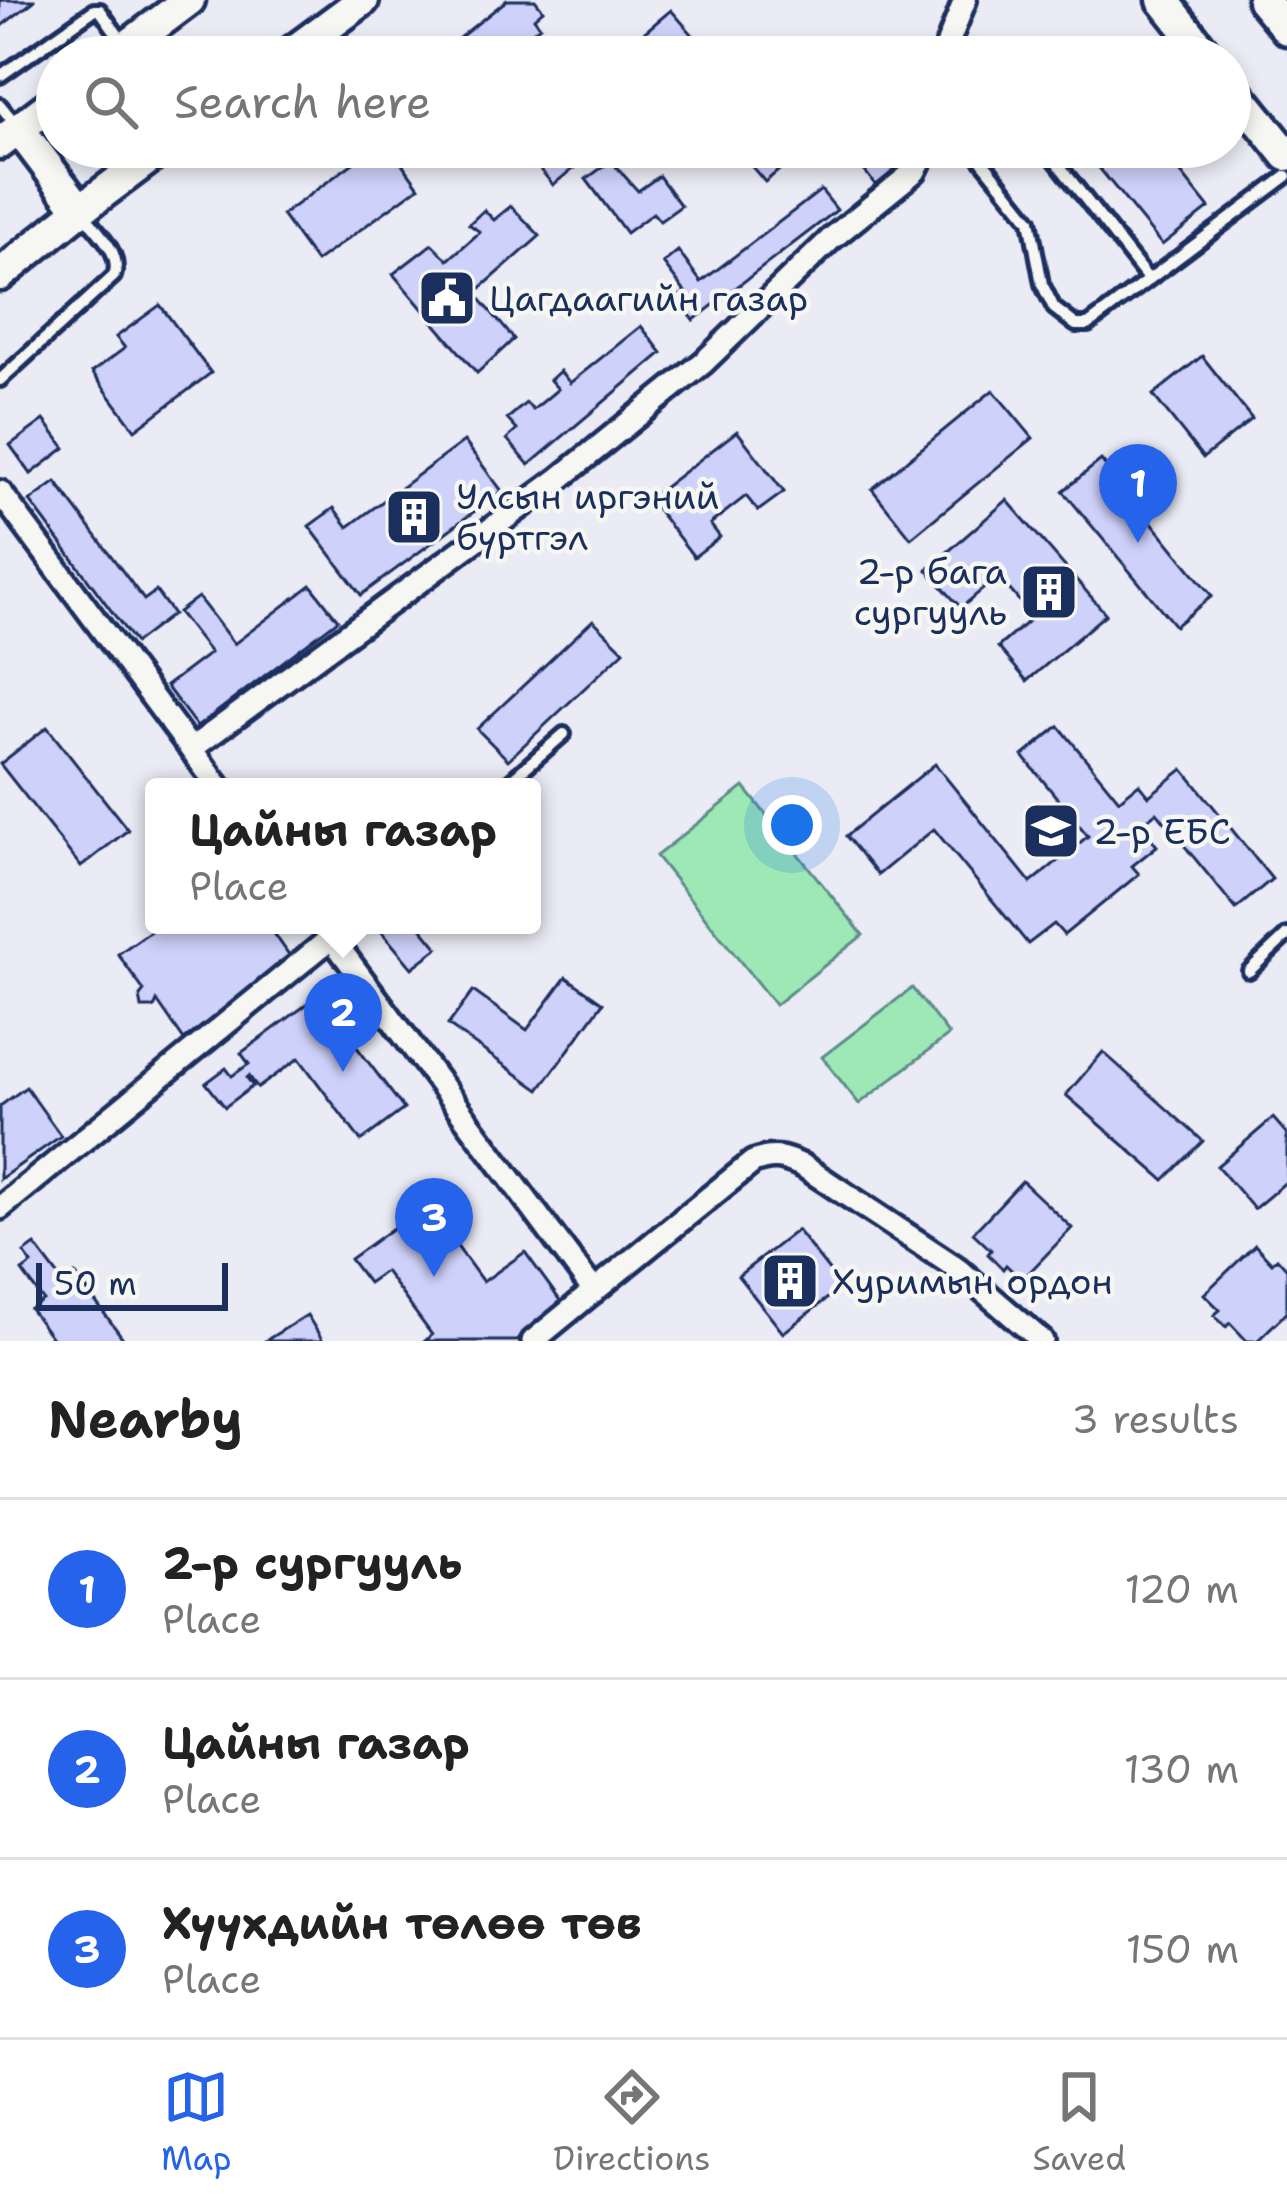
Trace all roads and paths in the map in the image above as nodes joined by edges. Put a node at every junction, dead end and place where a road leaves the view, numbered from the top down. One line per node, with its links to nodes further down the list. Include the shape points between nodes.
1 (188, 0): 9 (main road)
2 (363, 0): 10 (main road)
3 (965, 0): 11 (street)
4 (1162, 0): 12 (main road)
5 (1264, 0): 6 (main road)
6 (1287, 29)
7 (57, 36): 8 (lane, via 94,10)
8 (112, 36)
9 (141, 36)
10 (314, 36)
11 (951, 36)
12 (1191, 36)
13 (36, 51): 14 (lane)
14 (0, 76)
15 (1251, 110): 18 (main road)
16 (36, 111): 17 (main road)
17 (6, 126): 19 (main road)
18 (1287, 155)
19 (36, 160)
20 (43, 168): 26 (main road)
21 (136, 168): 26 (main road)
22 (916, 168): 32 (street, via 704,362 559,479)
23 (988, 168): 28 (lane, via 1030,220 1042,284 1054,308 1076,325 1088,325)
24 (1061, 168): 28 (lane)
25 (1287, 176): 28 (lane)
26 (80, 210): 27 (main road); 29 (lane, via 116,256 114,276)
27 (0, 275)
28 (1148, 278)
29 (0, 380)
30 (0, 492): 32 (street)
31 (564, 734): 34 (lane)
32 (191, 749): 33 (street)
33 (212, 778)
34 (513, 778)
35 (327, 934): 39 (street)
36 (337, 934): 40 (street)
37 (1287, 935): 38 (lane)
38 (1249, 971)
39 (0, 1208)
40 (594, 1291): 41 (street); 42 (street, via 753,1162 782,1156 957,1268)
41 (533, 1341)
42 (1042, 1341)

